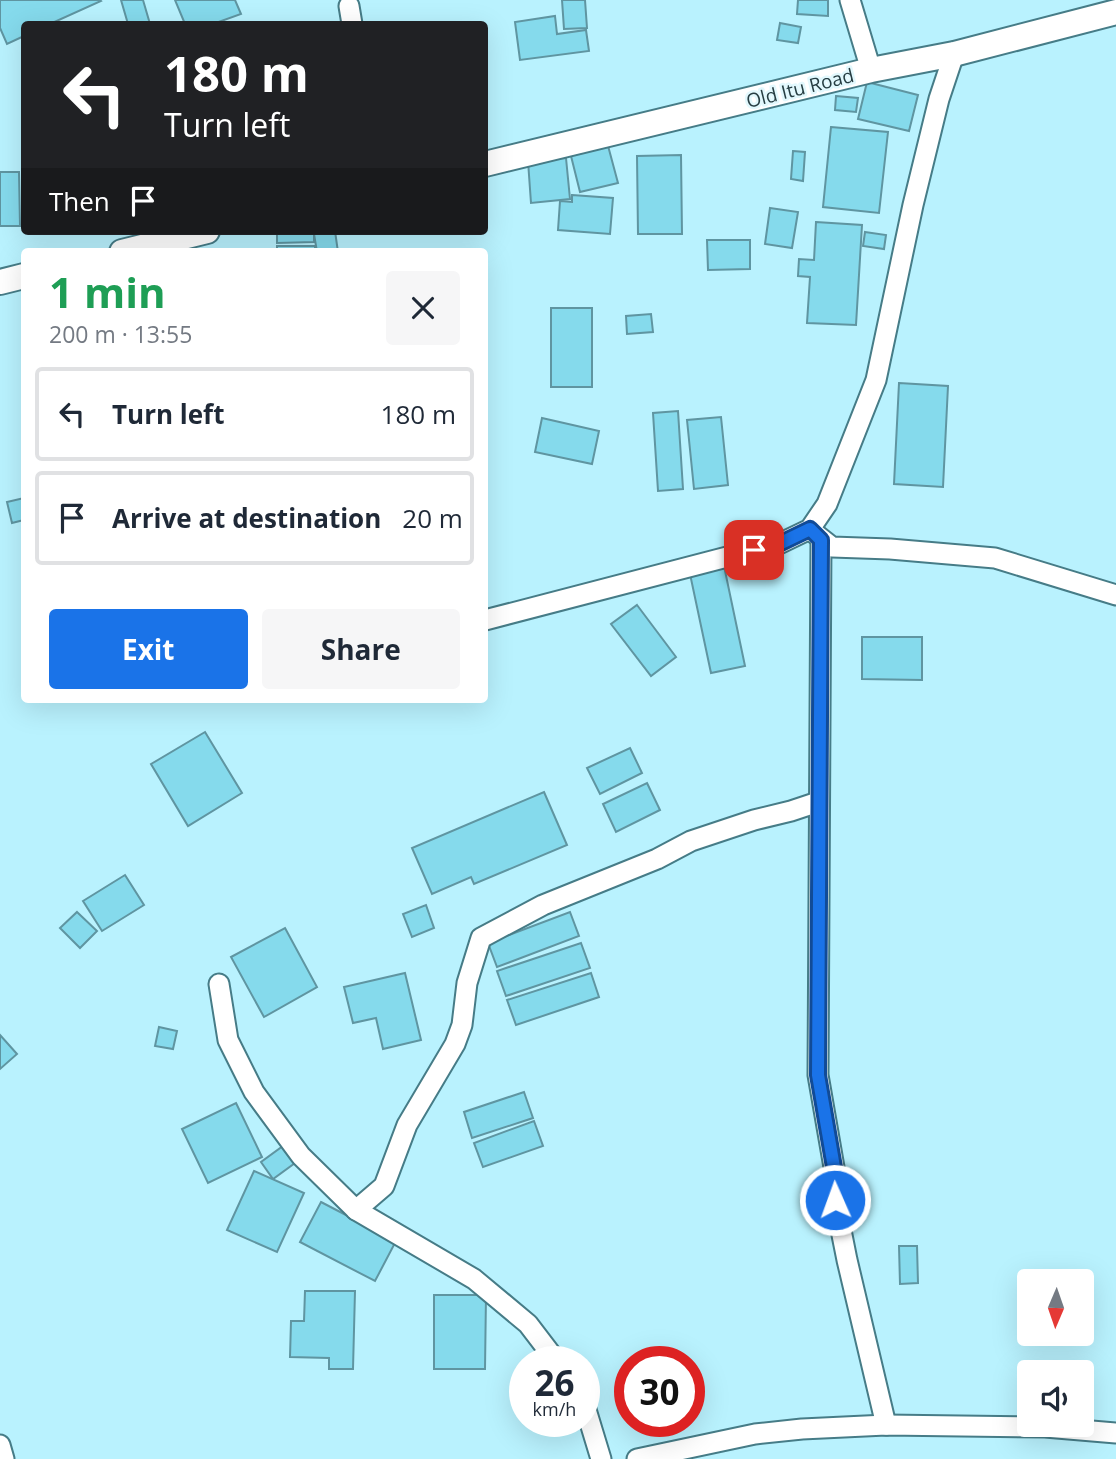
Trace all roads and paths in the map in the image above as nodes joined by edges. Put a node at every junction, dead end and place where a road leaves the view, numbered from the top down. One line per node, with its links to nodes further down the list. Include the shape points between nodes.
1 (850, 0): 4 (street)
2 (1116, 12): 3 (street, Old Itu Road)
3 (954, 54): 4 (street, Old Itu Road); 10 (street, via 916,191 876,380)
4 (871, 71): 5 (street, Old Itu Road)
5 (488, 163)
6 (191, 235): 7 (street)
7 (138, 248)
8 (21, 277): 9 (street)
9 (0, 282)
10 (815, 534): 11 (street, via 832,547 995,558); 12 (street); 13 (street)
11 (1116, 595)
12 (488, 619)
13 (818, 802): 15 (street, via 691,841 543,905 481,938 455,1044 408,1125 384,1186); 17 (street, via 818,1075 835,1173 835,1200)
14 (219, 984): 15 (street, via 228,1040 254,1092 301,1156)
15 (356, 1210): 16 (street, via 474,1279 528,1324)
16 (545, 1346)
17 (886, 1425): 18 (street, via 1045,1427); 21 (street, via 755,1434)
18 (1116, 1433)
19 (594, 1437): 23 (street)
20 (0, 1445): 22 (street)
21 (704, 1452): 24 (street)
22 (4, 1459)
23 (601, 1459)
24 (637, 1459)

